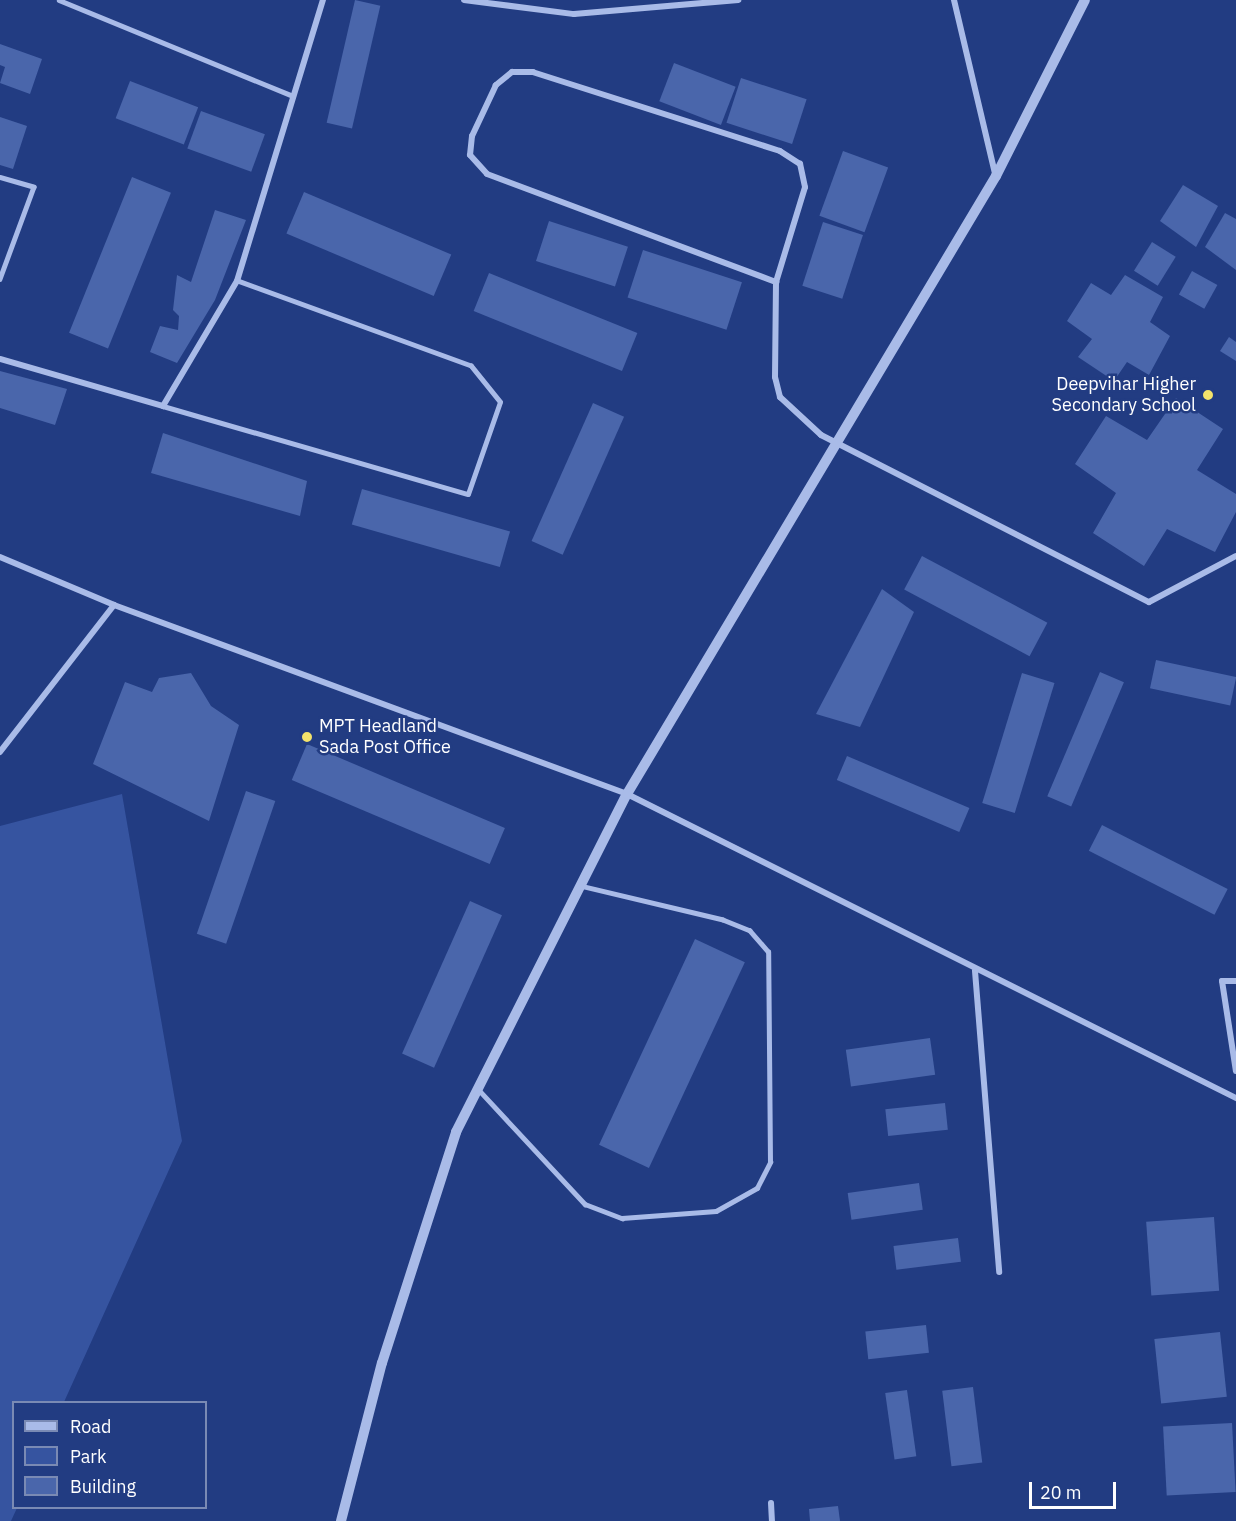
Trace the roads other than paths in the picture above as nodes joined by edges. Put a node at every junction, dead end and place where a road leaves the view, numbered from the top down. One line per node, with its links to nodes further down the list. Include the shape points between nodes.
1 (59, 0): 7 (lane)
2 (323, 0): 7 (street)
3 (464, 0): 4 (street, via 574,14)
4 (738, 0)
5 (954, 0): 8 (street)
6 (1085, 0): 8 (street)
7 (293, 96): 11 (street)
8 (996, 176): 15 (street)
9 (0, 177): 10 (lane, via 34,187)
10 (0, 279)
11 (237, 281): 14 (street); 14 (lane, via 471,366 500,402 468,494)
12 (776, 282): 12 (street, via 487,174 470,154 472,136 496,85 512,72 533,72 780,151 800,164 805,187); 15 (street, via 775,377 780,397 802,421)
13 (0, 359): 14 (street)
14 (163, 406)
15 (838, 443): 16 (street, via 1149,602); 20 (street)
16 (1236, 556)
17 (0, 557): 18 (street)
18 (114, 605): 19 (street); 20 (street)
19 (0, 752)
20 (627, 794): 21 (street); 22 (street)
21 (580, 885): 25 (street); 25 (lane, via 723,920 750,931 768,952 773,1136 770,1162 757,1188 716,1211 622,1218 585,1204)
22 (975, 971): 26 (street); 27 (street)
23 (1236, 981): 24 (street, via 1222,981)
24 (1236, 1071)
25 (478, 1089): 29 (street, via 456,1132 382,1363)
26 (1236, 1098)
27 (999, 1272)
28 (771, 1503): 30 (street)
29 (341, 1521)
30 (772, 1521)

